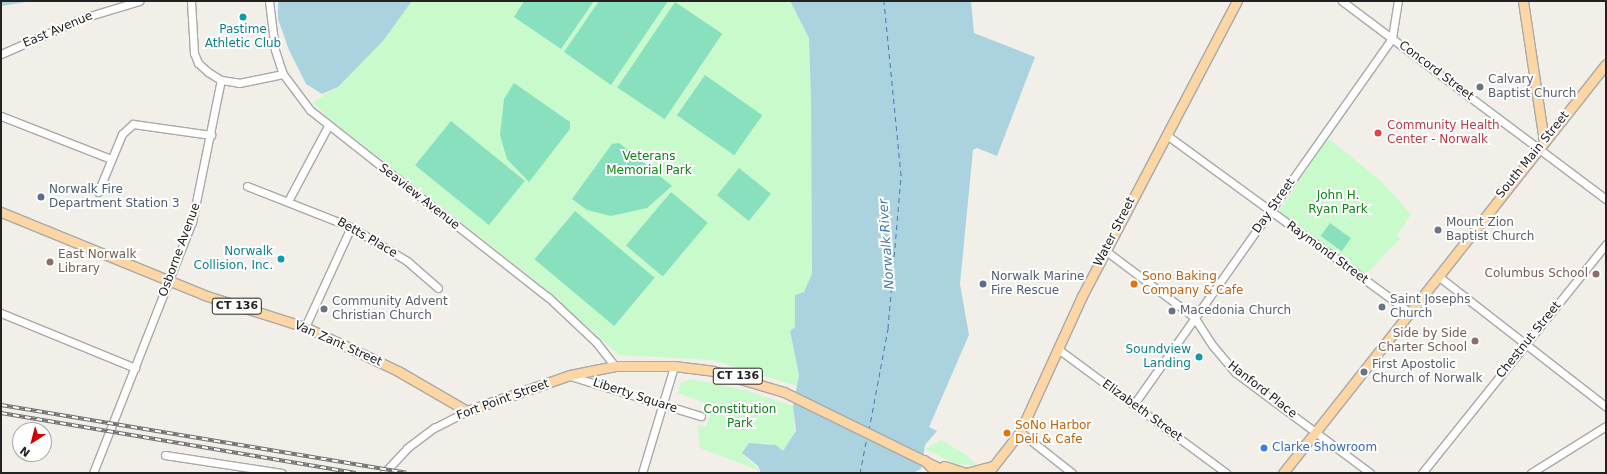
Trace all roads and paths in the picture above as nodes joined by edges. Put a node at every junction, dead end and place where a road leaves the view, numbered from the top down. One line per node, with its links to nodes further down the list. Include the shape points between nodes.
1 (139, 1): 9 (street, East Avenue, via 83,18)
2 (191, 1): 12 (street, via 194,53 198,63)
3 (269, 1): 11 (street, Seaview Avenue, via 275,50)
4 (1237, 1): 16 (main road, Water Street)
5 (1342, 1): 8 (street, Concord Street)
6 (1398, 1): 8 (street, Day Street)
7 (1523, 1): 17 (main road)
8 (1392, 38): 17 (street, Concord Street); 23 (street, Day Street)
9 (1, 54)
10 (1606, 64): 17 (main road, South Main Street)
11 (283, 74): 12 (street, via 240,83); 14 (street, Seaview Avenue, via 297,95)
12 (221, 80): 15 (street, Osborne Avenue)
13 (1, 116): 18 (street)
14 (328, 126): 22 (street); 37 (street, Seaview Avenue, via 548,297 596,342)
15 (211, 135): 18 (street, via 133,124 122,134); 29 (street, Osborne Avenue, via 195,212)
16 (1168, 136): 23 (street, Raymond Street); 27 (main road, Water Street)
17 (1541, 145): 21 (street, Concord Street); 28 (main road, South Main Street)
18 (110, 159): 20 (street)
19 (247, 186): 22 (street, Betts Place)
20 (98, 192)
21 (1606, 199)
22 (288, 201): 25 (street, Betts Place)
23 (1270, 211): 31 (street, Raymond Street); 33 (street, Day Street)
24 (1, 212): 29 (main road, Van Zant Street / CT 136)
25 (351, 227): 30 (street, Betts Place, via 407,261); 34 (street)
26 (1606, 244): 35 (street, Chestnut Street)
27 (1106, 251): 33 (street, Hanford Place); 36 (main road, Water Street)
28 (1438, 276): 31 (main road, South Main Street); 35 (street)
29 (169, 281): 34 (main road, Van Zant Street / CT 136); 39 (street, Osborne Avenue)
30 (438, 288)
31 (1409, 312): 48 (main road, South Main Street)
32 (1, 313): 39 (street)
33 (1194, 317): 41 (street, Day Street); 48 (street, Hanford Place, via 1212,346 1236,372)
34 (305, 327): 44 (main road, Van Zant Street / CT 136, via 398,371)
35 (1526, 344): 43 (street); 65 (street, Chestnut Street)
36 (1058, 349): 41 (street, Elizabeth Street); 47 (main road, Water Street)
37 (615, 366): 38 (main road, Liberty Square / CT 136); 40 (main road, Fort Point Street / CT 136)
38 (674, 366): 42 (street); 50 (main road, Liberty Square / CT 136, via 749,379 784,392)
39 (135, 368): 54 (street, Osborne Avenue)
40 (570, 376): 42 (street, Liberty Square); 44 (main road, Fort Point Street / CT 136)
41 (1134, 404): 62 (street, Elizabeth Street)
42 (664, 405): 45 (street, Liberty Square); 57 (street)
43 (1606, 407)
44 (467, 411): 56 (street, Fort Point Street, via 412,444)
45 (701, 416)
46 (1606, 426): 66 (street)
47 (1020, 432): 52 (main road, Water Street); 61 (street)
48 (1316, 432): 63 (main road, South Main Street); 64 (street, Hanford Place)
49 (165, 455): 53 (street)
50 (923, 459): 51 (main road, CT 136); 58 (main road, CT 136)
51 (934, 463): 52 (main road, CT 136, via 966,473); 59 (main road)
52 (996, 465): 60 (main road, Water Street)
53 (273, 472): 55 (street)
54 (93, 473)
55 (282, 473)
56 (384, 473)
57 (642, 473)
58 (937, 473)
59 (949, 473)
60 (988, 473)
61 (1072, 473)
62 (1226, 473)
63 (1283, 473)
64 (1370, 473)
65 (1422, 473)
66 (1531, 473)

